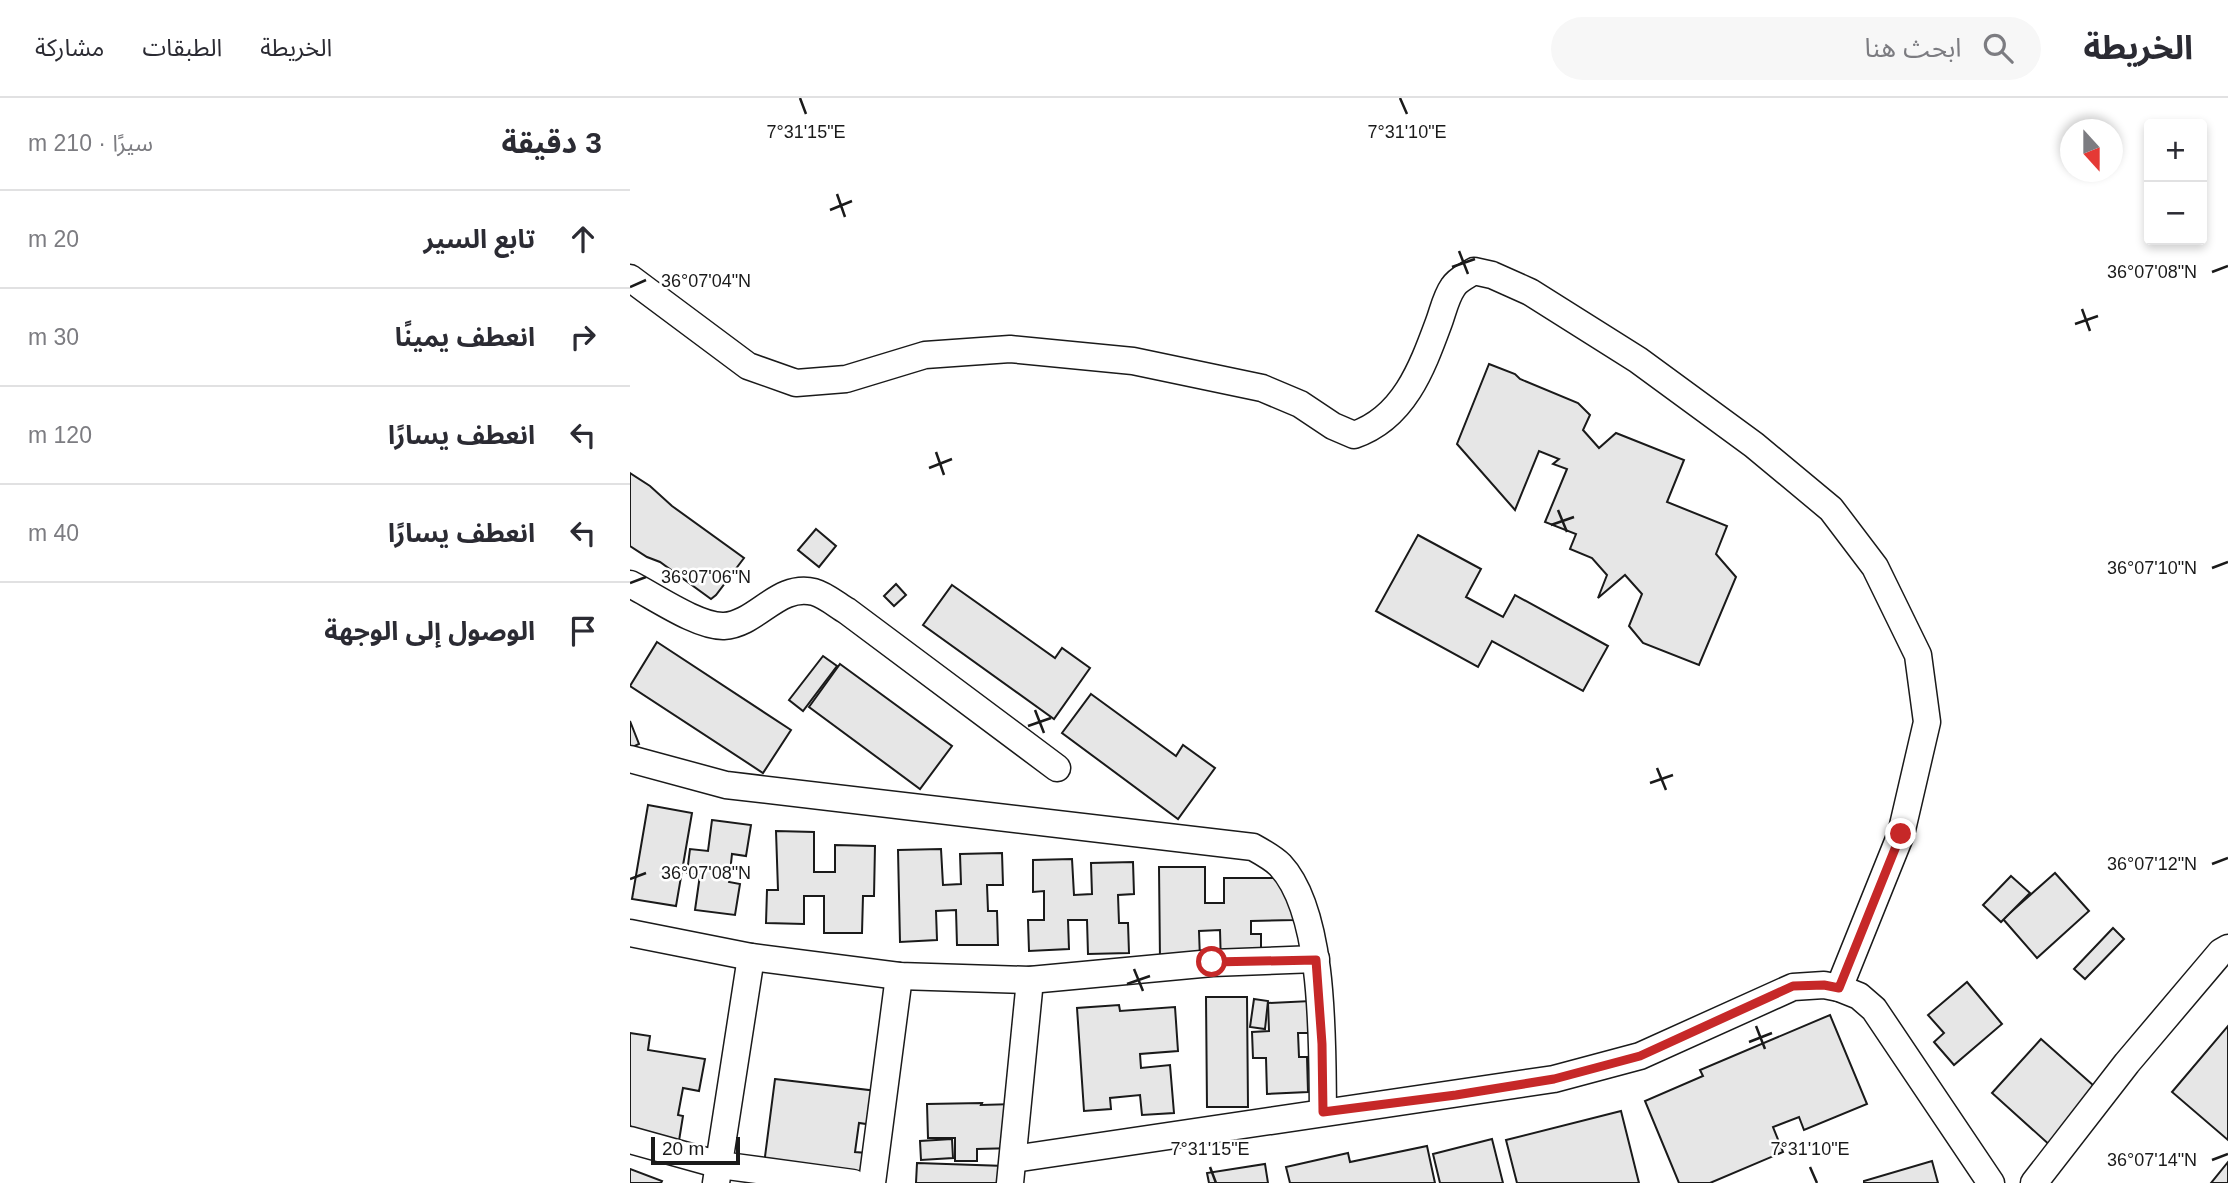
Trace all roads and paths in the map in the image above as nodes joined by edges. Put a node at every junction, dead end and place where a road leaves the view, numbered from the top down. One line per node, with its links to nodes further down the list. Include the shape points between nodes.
1 (630, 278): 11 (street, via 748,366 796,383 846,379 925,355 1010,349 1133,361 1262,388 1354,435 1370,430 1407,393 1453,285 1474,271 1530,292 1637,360 1754,444 1831,509 1875,567 1918,655 1927,722 1910,800 1901,834)
2 (630, 584): 4 (street, via 696,620 724,626 750,617 776,598 815,592)
3 (630, 759): 8 (street, via 726,785 1253,847 1280,865 1301,898)
4 (1057, 768)
5 (630, 933): 7 (street)
6 (2228, 948): 19 (street, via 2127,1063)
7 (751, 957): 9 (street); 15 (street)
8 (1316, 960): 10 (street, via 1212,962); 12 (street)
9 (899, 976): 10 (street); 17 (street)
10 (1030, 980): 14 (street)
11 (1839, 988): 12 (street, via 1793,986 1640,1056 1554,1079); 18 (street, via 1874,1009)
12 (1323, 1112): 14 (street)
13 (630, 1140): 15 (street)
14 (1012, 1171)
15 (718, 1174): 16 (street)
16 (853, 1183)
17 (872, 1183)
18 (1992, 1183)
19 (2034, 1183)

